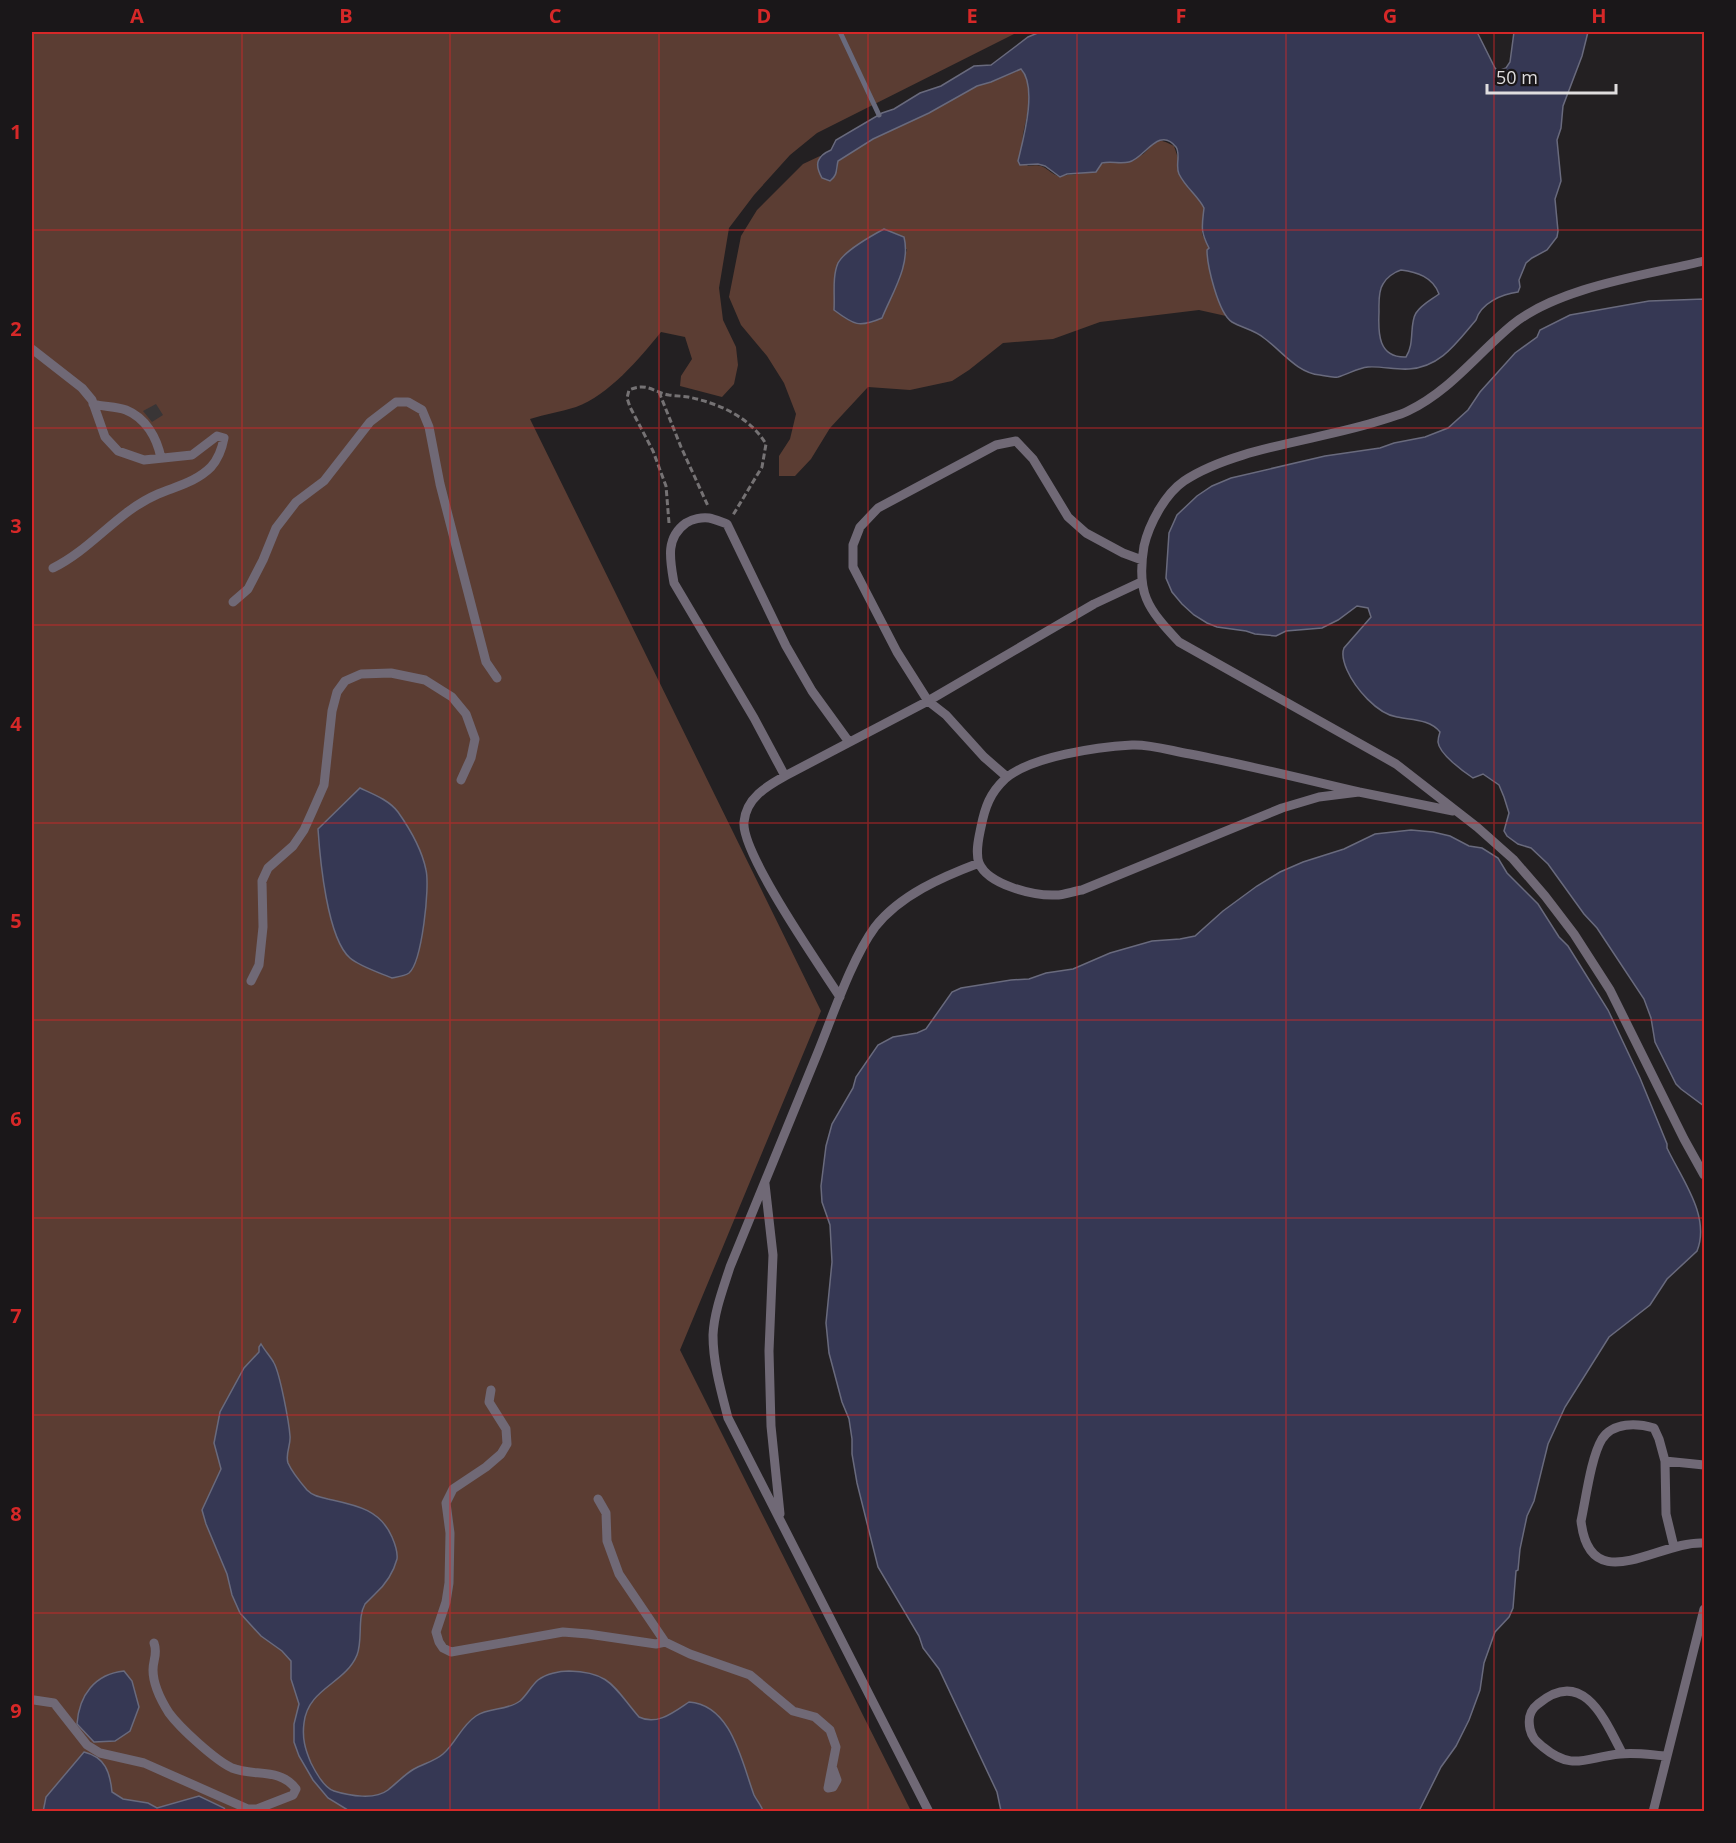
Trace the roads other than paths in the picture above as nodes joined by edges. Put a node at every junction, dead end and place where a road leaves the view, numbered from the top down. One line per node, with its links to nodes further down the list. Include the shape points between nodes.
1 (1704, 261): 5 (lane, via 1588,289 1544,304 1513,324 1442,390 1408,411 1363,427 1212,466 1182,482 1159,507 1146,537)
2 (32, 349): 3 (lane, via 82,388)
3 (93, 404): 4 (lane, via 124,409 138,416 155,436); 4 (lane, via 105,437 118,451 144,460)
4 (161, 458): 6 (lane, via 192,455 218,436 224,438 221,452 197,478 130,510 70,560)
5 (1142, 560): 7 (lane); 10 (lane, via 1086,533 1068,517 1033,459 1016,441 996,445 878,508 860,527 853,545 853,567 897,652)
6 (53, 568)
7 (1141, 582): 10 (lane, via 1084,610); 16 (lane, via 1147,604 1179,642 1396,764)
8 (232, 602): 9 (lane, via 248,589 276,528 296,502 324,481 370,422 396,402 408,402 422,411 429,427 486,662)
9 (497, 678)
10 (928, 701): 11 (lane); 13 (lane, via 946,714)
11 (849, 742): 12 (lane); 12 (lane, via 786,646 727,524 708,517 691,520 677,530 670,547 674,583)
12 (785, 776): 19 (lane, via 762,789 749,806 745,836 783,908)
13 (1007, 777): 15 (lane, via 1062,755 1135,745 1251,765); 17 (lane, via 990,796 978,844)
14 (461, 780): 18 (lane, via 475,739 466,714 452,697 425,680 391,673 361,674 345,681 332,711 324,785 317,802 293,846 268,868 262,881 259,965)
15 (1359, 792): 16 (lane); 17 (lane, via 1319,797 1282,808 1093,886 1056,895 1008,887)
16 (1455, 811): 20 (lane, via 1513,859 1574,934 1610,990)
17 (979, 863): 19 (lane, via 948,875 894,907 875,927)
18 (251, 981)
19 (840, 998): 21 (lane)
20 (1704, 1174)
21 (765, 1182): 26 (lane, via 773,1255 771,1426); 26 (lane, via 730,1267 717,1307 714,1335 717,1378 728,1418)
22 (491, 1390): 30 (lane, via 489,1402 506,1429 507,1444 486,1467 453,1489 446,1503 450,1559 446,1602 436,1632 439,1642 451,1652 563,1632)
23 (1665, 1461): 24 (lane); 28 (lane, via 1666,1514); 28 (lane, via 1654,1428 1627,1424 1603,1437 1581,1521 1591,1553 1599,1560 1628,1561)
24 (1704, 1465)
25 (598, 1499): 30 (lane, via 606,1513 607,1541 619,1574)
26 (781, 1520): 36 (lane)
27 (1704, 1543): 28 (lane)
28 (1674, 1547)
29 (1704, 1609): 34 (lane)
30 (665, 1642): 35 (lane, via 750,1676 793,1711 814,1717 830,1730 836,1747)
31 (154, 1643): 32 (lane, via 154,1679 170,1714 205,1749 231,1767 290,1780 296,1789 293,1795 248,1809 144,1763 100,1753 87,1745 54,1704)
32 (34, 1700)
33 (1622, 1753): 33 (lane, via 1571,1762 1556,1758 1532,1737 1528,1718 1548,1696 1565,1691 1584,1696 1596,1706); 34 (lane)
34 (1667, 1756): 37 (lane)
35 (833, 1769)
36 (929, 1812)
37 (1653, 1812)

